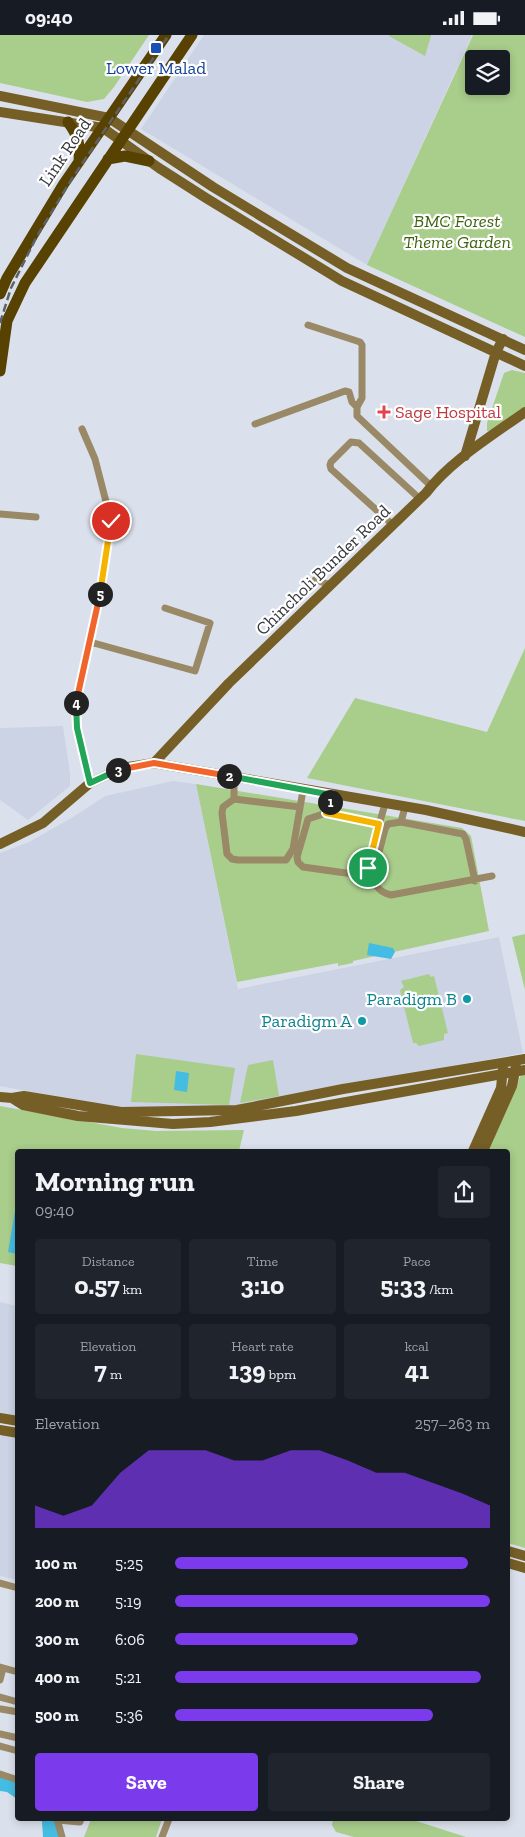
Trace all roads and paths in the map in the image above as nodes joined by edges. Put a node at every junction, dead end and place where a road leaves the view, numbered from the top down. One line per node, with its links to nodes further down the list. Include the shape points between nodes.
1 (166, 35): 5 (main road, Link Road)
2 (192, 35): 8 (main road)
3 (0, 95): 5 (street)
4 (0, 112): 6 (street)
5 (109, 118): 7 (main road, Link Road); 8 (street)
6 (68, 123): 7 (street); 13 (main road, via 80,145)
7 (103, 128): 9 (street); 13 (main road, Link Road)
8 (128, 130): 9 (main road); 10 (street)
9 (121, 141): 11 (main road); 12 (street)
10 (157, 149): 12 (street); 16 (street, via 347,268)
11 (108, 159): 12 (main road, via 125,157); 20 (main road, via 25,283 7,321)
12 (149, 161): 18 (street, via 342,281)
13 (79, 162): 14 (main road, Link Road)
14 (0, 293)
15 (308, 325): 21 (street, via 362,345 362,398)
16 (503, 339): 17 (street); 18 (street)
17 (525, 350)
18 (496, 353): 19 (street); 25 (street)
19 (525, 366)
20 (0, 371)
21 (357, 407): 23 (street, via 349,392 345,391); 26 (street, via 357,416)
22 (525, 412): 25 (street, Chincholi Bunder Road)
23 (255, 424)
24 (82, 429): 34 (street, via 111,521)
25 (465, 456): 26 (street, Chincholi Bunder Road)
26 (431, 486): 27 (street, Chincholi Bunder Road)
27 (420, 499): 30 (street, Chincholi Bunder Road); 30 (street, via 359,443 351,442 331,462 331,469)
28 (0, 514): 29 (street)
29 (36, 517)
30 (394, 525): 32 (street, Chincholi Bunder Road)
31 (315, 580): 32 (street)
32 (331, 585): 35 (street, Chincholi Bunder Road, via 229,683)
33 (165, 608): 34 (street, via 210,623 195,671)
34 (90, 642): 37 (street, via 76,705 77,728)
35 (154, 763): 36 (street); 37 (street, via 122,768)
36 (234, 777): 38 (street); 40 (street)
37 (90, 783): 48 (street, via 44,823)
38 (303, 790): 39 (street); 42 (street)
39 (332, 795): 41 (street); 44 (street)
40 (234, 799): 42 (street); 42 (street, via 223,807 222,813 227,854 238,860 286,860 293,849)
41 (385, 804): 43 (street); 46 (street)
42 (300, 807)
43 (405, 807): 45 (street); 47 (street)
44 (326, 813): 46 (street); 46 (street, via 311,817 306,822 297,857 303,867 365,873)
45 (401, 822): 50 (street, via 463,834); 50 (street, via 388,824 385,829 373,875 378,889 391,895)
46 (379, 824)
47 (525, 832)
48 (0, 844)
49 (492, 876): 50 (street)
50 (475, 881)
51 (521, 1060): 52 (street); 53 (street)
52 (504, 1063): 54 (street); 57 (street)
53 (520, 1071): 54 (street); 60 (street)
54 (503, 1075): 58 (street); 59 (street, via 501,1088)
55 (0, 1097): 56 (street)
56 (12, 1098): 57 (street, via 24,1097 121,1112 156,1113 237,1110); 58 (street, via 23,1105 78,1116 173,1124)
57 (287, 1101): 58 (street)
58 (290, 1112)
59 (474, 1149)
60 (484, 1149)
61 (0, 1418): 62 (street)
62 (15, 1420)
63 (0, 1430): 64 (street)
64 (15, 1432)
65 (510, 1552): 66 (street)
66 (525, 1556)
67 (510, 1564): 68 (street)
68 (525, 1568)
69 (0, 1583): 70 (street)
70 (15, 1587)
71 (2, 1668): 72 (street); 73 (street)
72 (15, 1671)
73 (0, 1680)
74 (2, 1698): 75 (street); 76 (street)
75 (15, 1701)
76 (0, 1710): 77 (street)
77 (15, 1712)
78 (0, 1734): 79 (street)
79 (15, 1737)
80 (0, 1746): 81 (street)
81 (15, 1750)
82 (0, 1774): 83 (street)
83 (15, 1779)
84 (58, 1821): 86 (street)
85 (168, 1821): 87 (street)
86 (62, 1837)
87 (162, 1837)

